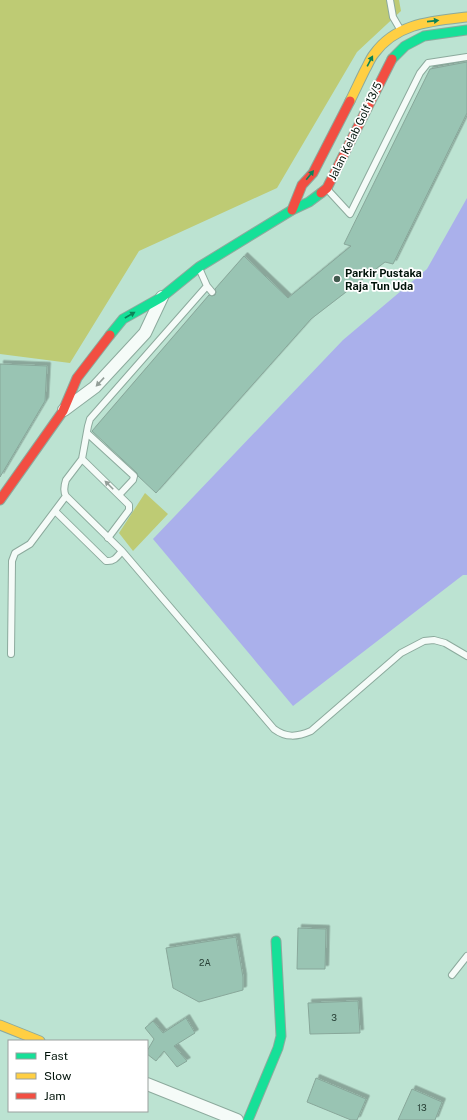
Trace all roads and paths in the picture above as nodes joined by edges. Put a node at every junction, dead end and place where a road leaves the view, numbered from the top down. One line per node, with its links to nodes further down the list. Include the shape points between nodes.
1 (390, 0): 3 (lane, via 393,17)
2 (467, 17): 3 (street, one-way to 2, via 425,22)
3 (401, 30): 5 (lane); 8 (street, one-way to 3, via 302,184 313,173 373,55 380,46)
4 (467, 30): 5 (street, Jalan Kelab Golf 13/5, via 424,36)
5 (405, 46): 7 (street, Jalan Kelab Golf 13/5, via 391,60)
6 (467, 56): 9 (lane, via 428,63 420,73)
7 (327, 188): 8 (street, Jalan Kelab Golf 13/5); 9 (lane)
8 (292, 210): 11 (street, Jalan Kelab Golf 13/5)
9 (350, 214): 10 (lane)
10 (356, 219)
11 (199, 267): 12 (lane); 14 (street, Jalan Kelab Golf 13/5)
12 (207, 286): 13 (lane); 16 (lane, via 90,419)
13 (212, 292)
14 (162, 297): 15 (street, Jalan Kelab Golf 13/5, one-way to 15, via 145,333 95,387); 15 (street, Jalan Kelab Golf 13/5, one-way to 14, via 77,378 123,319)
15 (63, 411): 20 (street, Jalan Kelab Golf 13/5)
16 (87, 433): 17 (lane); 18 (lane, via 134,476 134,480)
17 (82, 459): 18 (lane, one-way to 17); 19 (lane, via 66,480)
18 (119, 495): 22 (lane, via 129,505 128,510)
19 (66, 496): 21 (lane); 22 (lane)
20 (0, 500)
21 (54, 511): 23 (lane, via 106,561 115,560); 24 (lane, via 30,544 15,553 12,560)
22 (108, 538): 23 (lane)
23 (122, 551): 25 (lane, via 274,729 281,734 303,735 311,731 401,654 424,641 445,643)
24 (11, 654)
25 (467, 656)
26 (276, 941): 33 (street, via 281,1036)
27 (467, 956): 28 (lane)
28 (452, 976)
29 (0, 1025): 30 (street)
30 (38, 1040)
31 (148, 1084): 32 (street)
32 (237, 1120)
33 (248, 1120)

